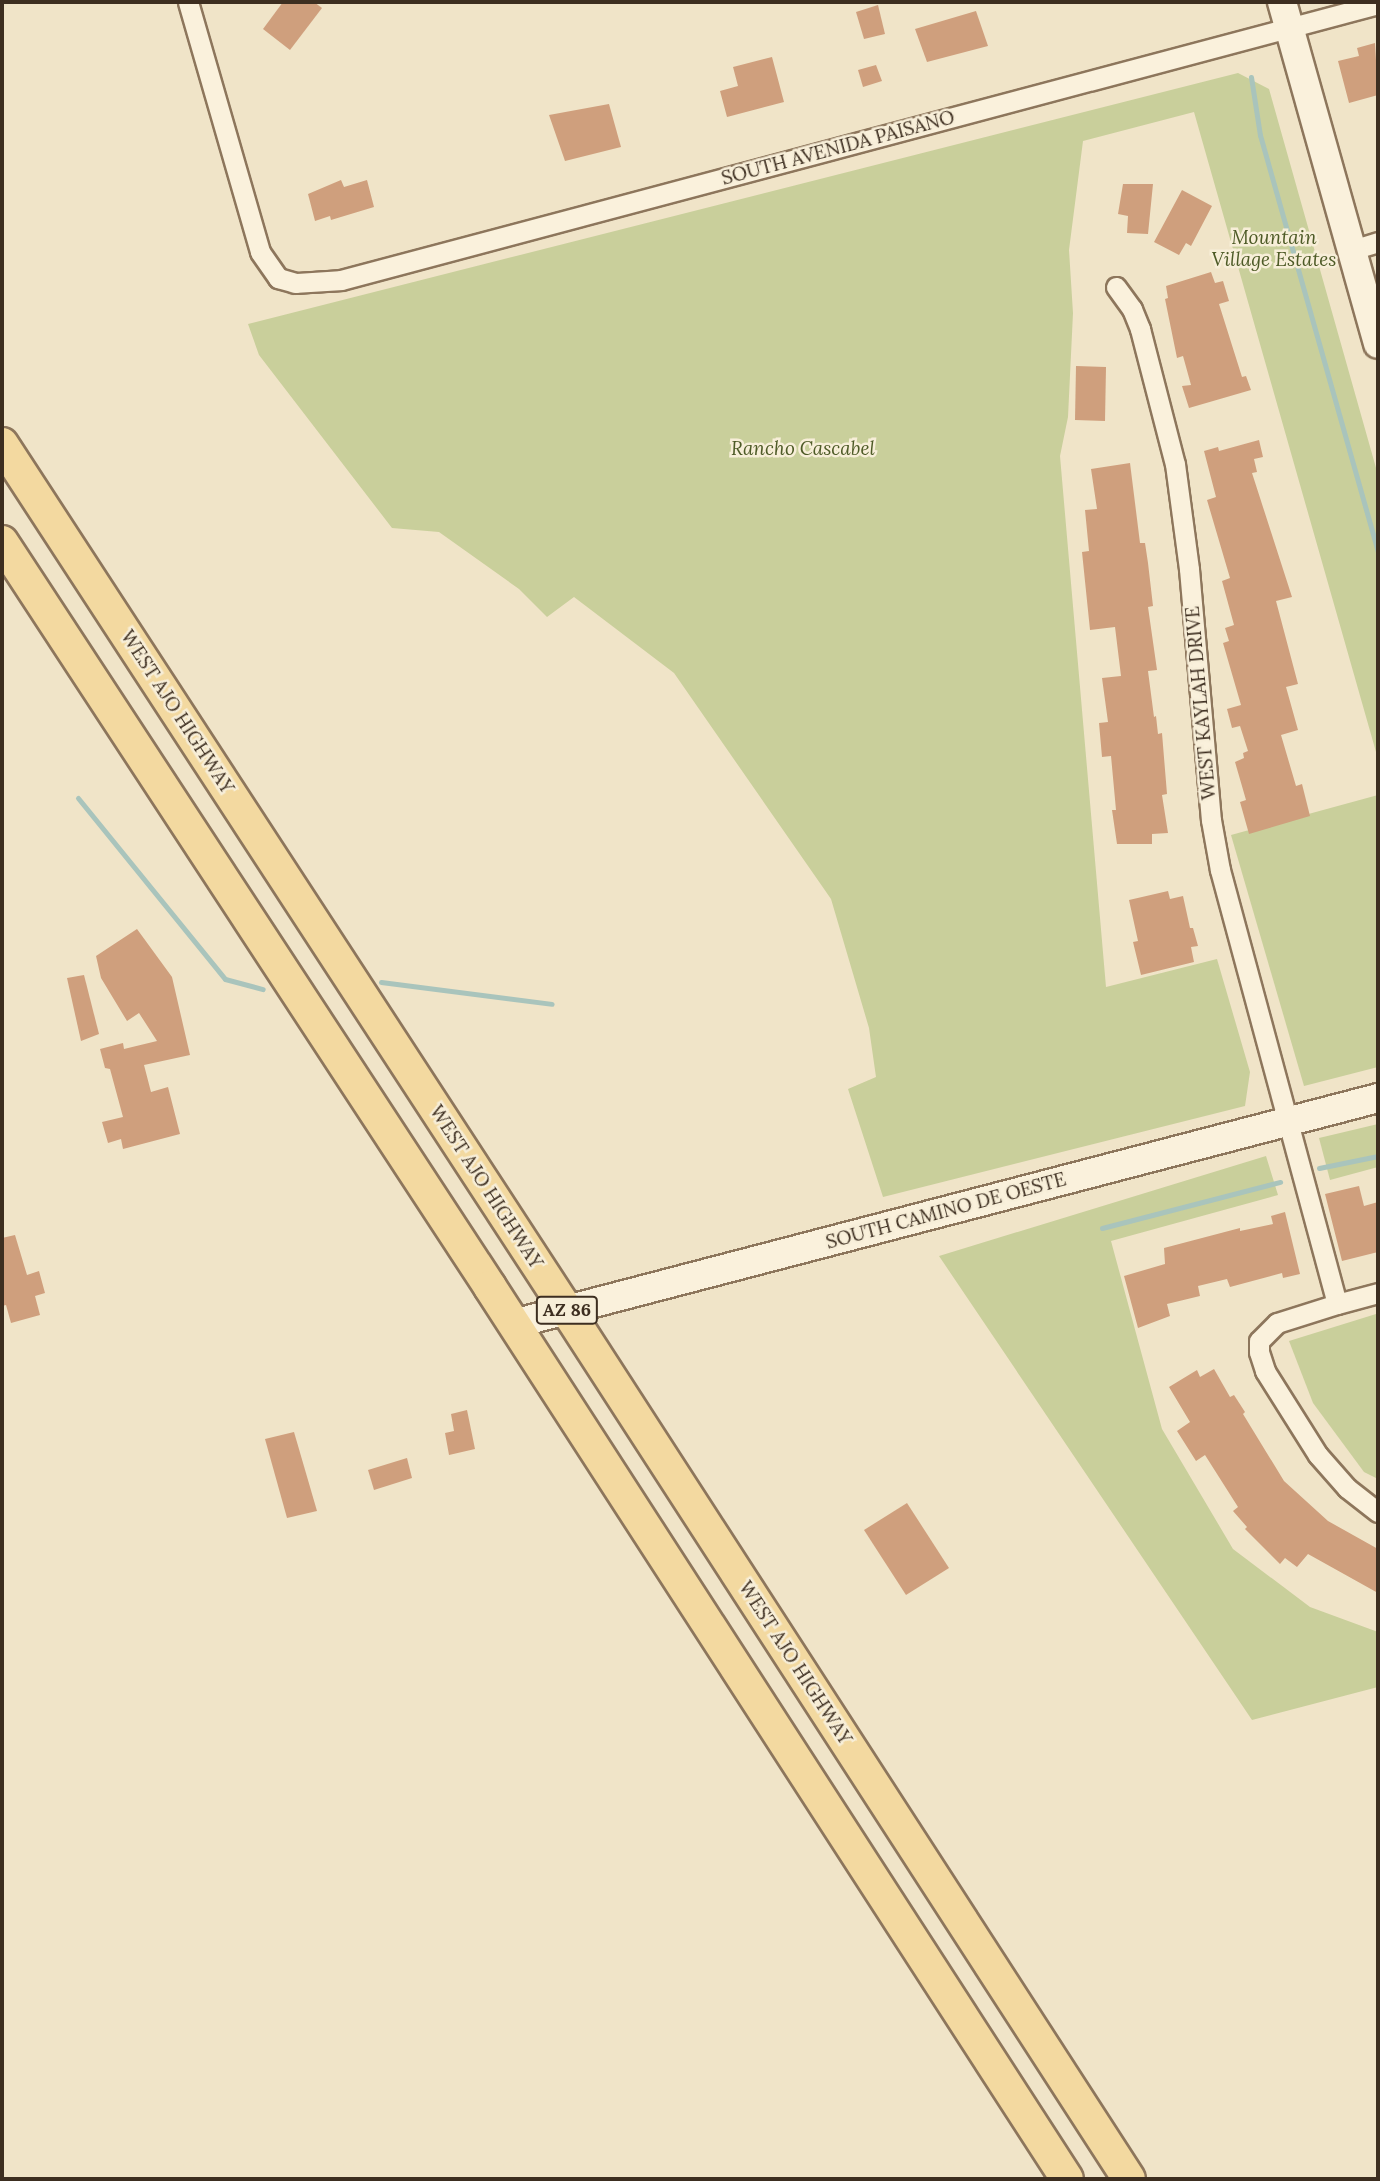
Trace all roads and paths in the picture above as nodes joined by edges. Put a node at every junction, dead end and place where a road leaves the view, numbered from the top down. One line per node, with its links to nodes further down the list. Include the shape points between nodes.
1 (188, 2): 3 (street, SOUTH AVENIDA PAISANO, via 260,252 278,278 295,283 341,280)
2 (1378, 4): 3 (street, SOUTH AVENIDA PAISANO)
3 (1285, 15): 4 (street)
4 (1365, 246): 6 (street)
5 (1116, 287): 10 (street, WEST KAYLAH DRIVE, via 1140,329 1175,464 1215,847)
6 (1378, 344)
7 (2, 444): 13 (main road, WEST AJO HIGHWAY / AZ 86)
8 (2, 542): 14 (main road, AZ 86)
9 (1378, 1098): 10 (street, SOUTH CAMINO DE OESTE)
10 (1287, 1122): 12 (street, WEST KAYLAH DRIVE); 13 (street, SOUTH CAMINO DE OESTE)
11 (1378, 1293): 12 (street)
12 (1337, 1304): 15 (street, via 1277,1323 1253,1338 1265,1371 1304,1434 1347,1488)
13 (566, 1309): 14 (street, SOUTH CAMINO DE OESTE); 17 (main road, WEST AJO HIGHWAY / AZ 86)
14 (513, 1324): 16 (main road, AZ 86)
15 (1378, 1512)
16 (1067, 2179)
17 (1129, 2179)

